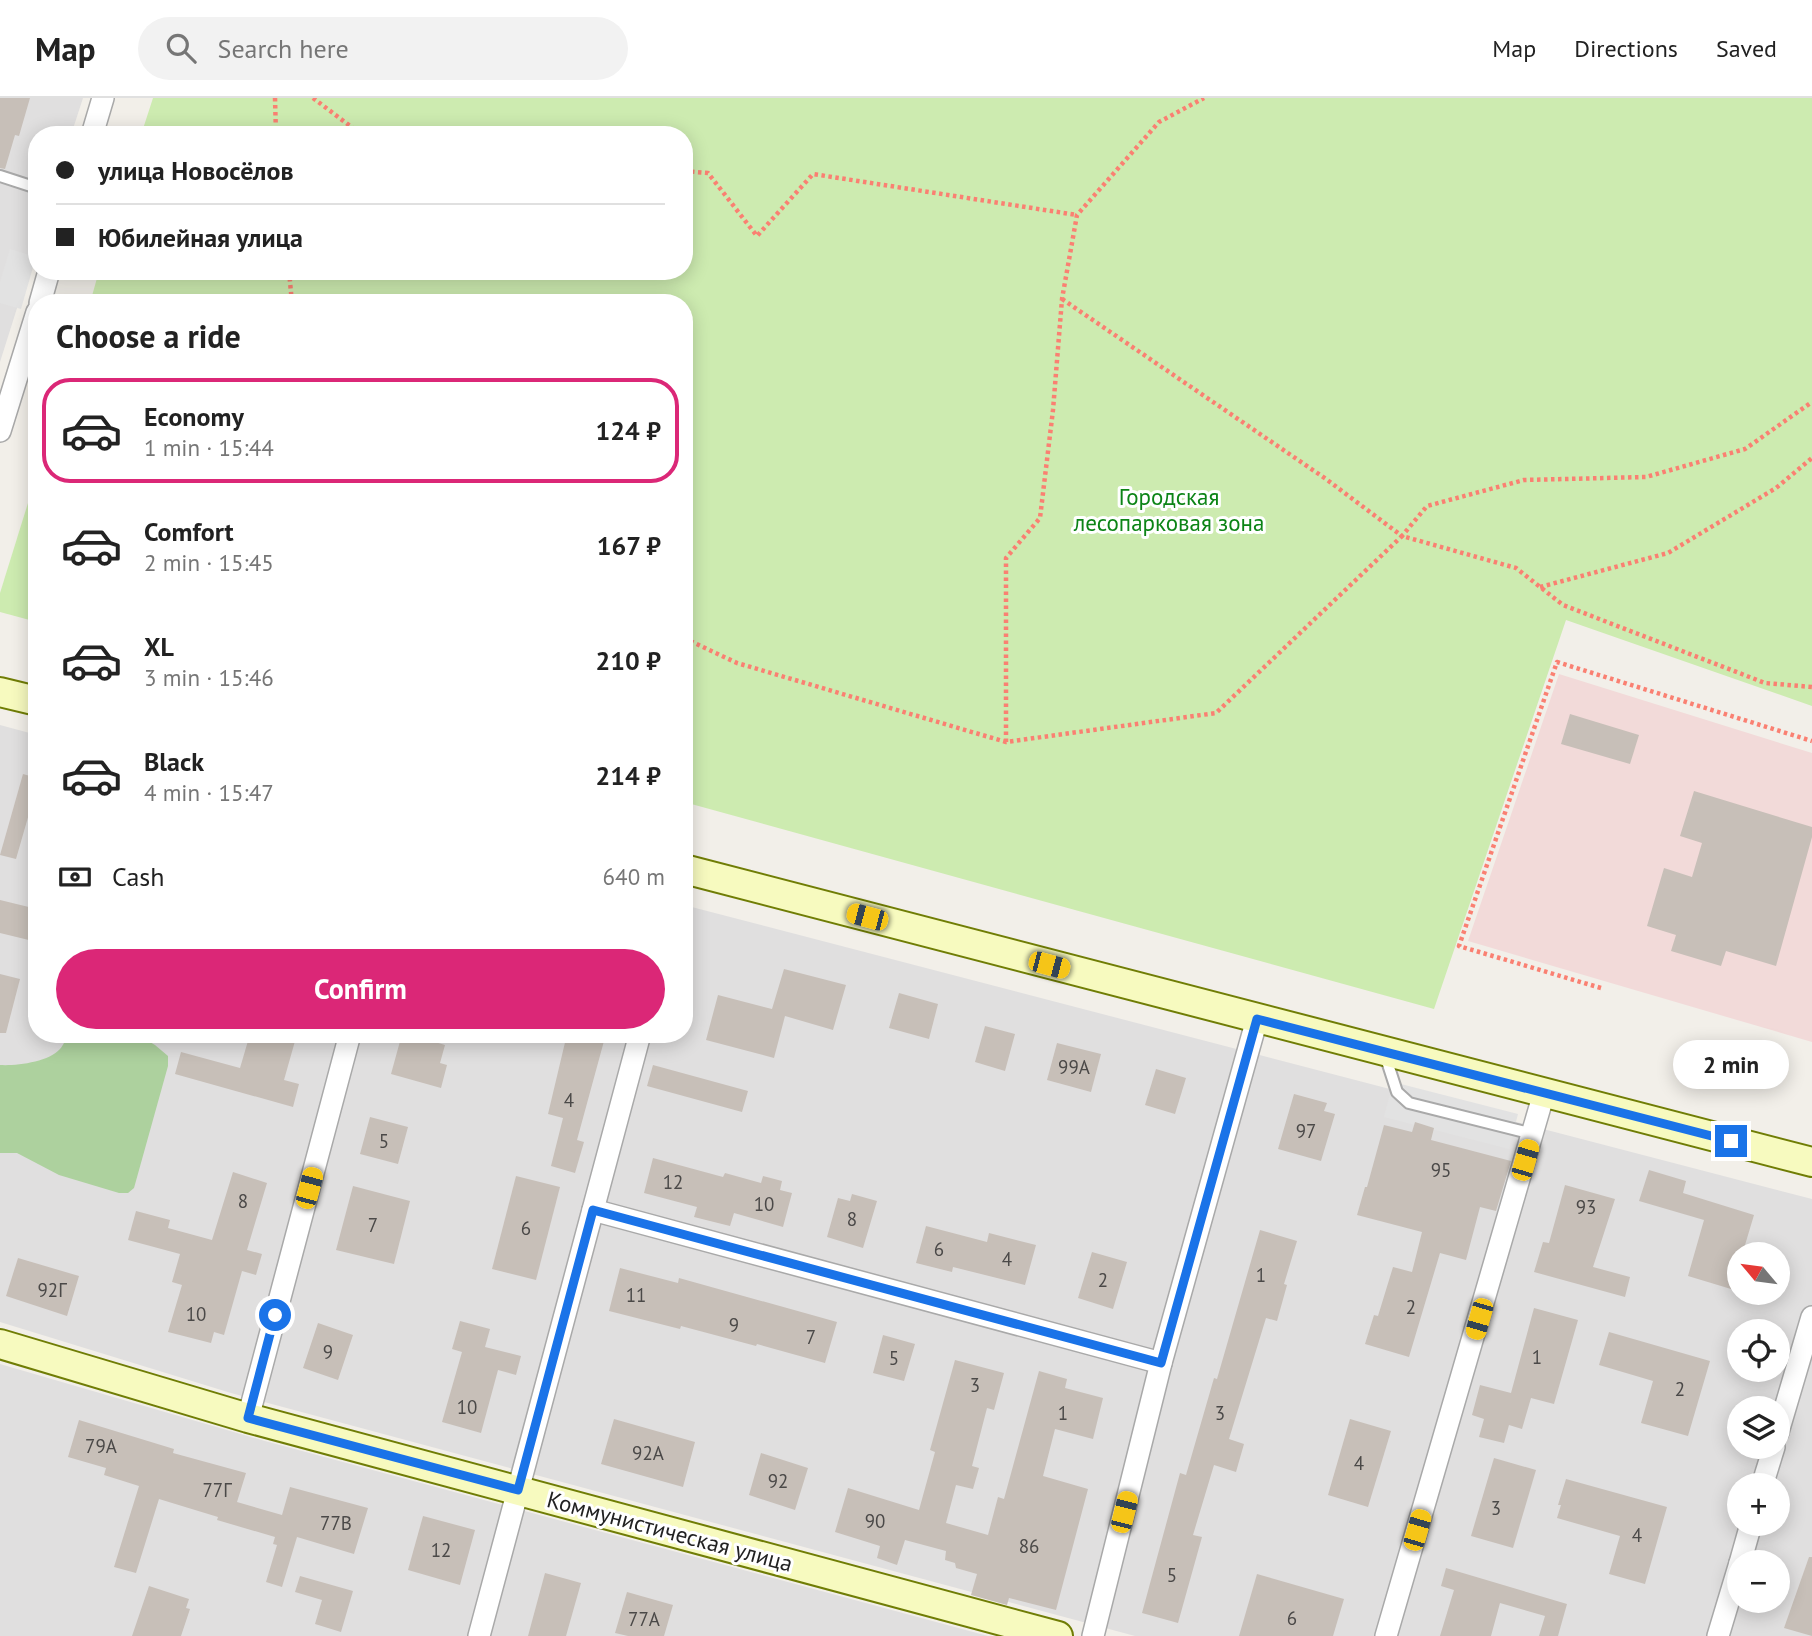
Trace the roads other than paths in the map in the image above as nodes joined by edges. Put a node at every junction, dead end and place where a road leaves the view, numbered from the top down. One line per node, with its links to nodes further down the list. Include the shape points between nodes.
1 (103, 98): 2 (street)
2 (95, 126)
3 (0, 176): 4 (lane)
4 (28, 185)
5 (28, 341): 6 (street)
6 (0, 430)
7 (0, 692): 8 (street)
8 (28, 699)
9 (693, 871): 10 (street)
10 (1257, 1019): 13 (street); 20 (street)
11 (348, 1043): 22 (street)
12 (638, 1043): 17 (street)
13 (1384, 1052): 14 (street); 15 (lane, via 1396,1092 1409,1103)
14 (1544, 1093): 15 (street); 16 (street)
15 (1533, 1134): 28 (street)
16 (1812, 1163)
17 (593, 1210): 20 (street); 23 (street)
18 (1812, 1317): 21 (street)
19 (0, 1344): 22 (street, Коммунистическая улица)
20 (1161, 1363): 27 (street)
21 (1789, 1396)
22 (248, 1418): 23 (street, Коммунистическая улица)
23 (518, 1490): 25 (street); 26 (street, Коммунистическая улица)
24 (1727, 1606): 29 (street)
25 (479, 1636)
26 (1058, 1636)
27 (1093, 1636)
28 (1387, 1636)
29 (1718, 1636)

